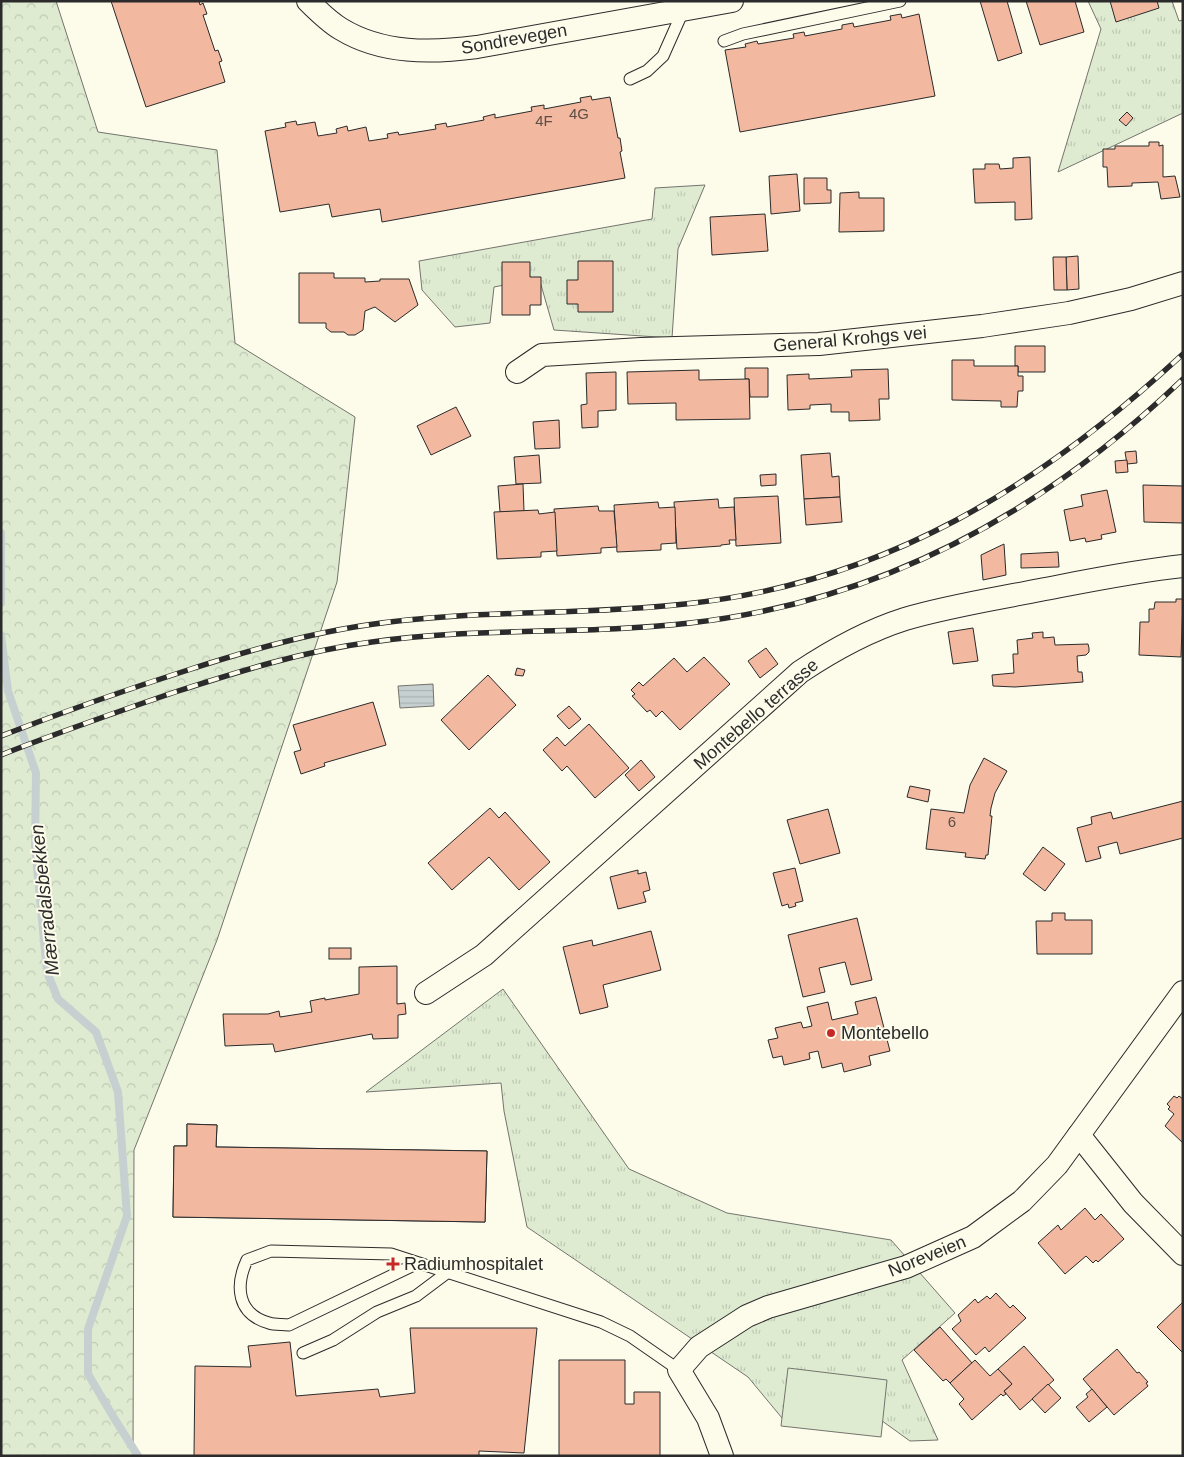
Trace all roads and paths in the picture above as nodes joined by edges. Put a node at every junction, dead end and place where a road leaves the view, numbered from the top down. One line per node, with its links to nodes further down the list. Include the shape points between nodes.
1 (308, 1): 4 (street, Sondrevegen, via 341,29 366,41 418,51 477,47)
2 (732, 1): 4 (street, Sondrevegen)
3 (900, 1): 5 (lane, via 743,34)
4 (683, 11): 6 (lane, via 663,56 647,71)
5 (724, 41)
6 (630, 78)
7 (1183, 283): 8 (street, General Krohgs vei, via 1069,313 982,326 819,344 542,355)
8 (517, 372)
9 (1183, 566): 11 (street, Montebello terrasse, via 1112,576 946,609 906,619 828,653 800,672 484,955)
10 (1183, 992): 12 (street, Noreveien)
11 (426, 993)
12 (1079, 1135): 13 (street, via 1132,1203); 17 (street, Noreveien, via 1057,1165 1022,1201 973,1237 906,1267 747,1316 699,1347)
13 (1183, 1254)
14 (418, 1262): 14 (lane, via 392,1254 271,1251 247,1260 239,1287 242,1303 255,1318 270,1324 289,1325); 15 (lane)
15 (448, 1272): 16 (lane, via 416,1296 377,1312 333,1340); 17 (lane, via 601,1322 630,1336)
16 (303, 1353)
17 (679, 1370): 18 (street, via 708,1418)
18 (722, 1456)

